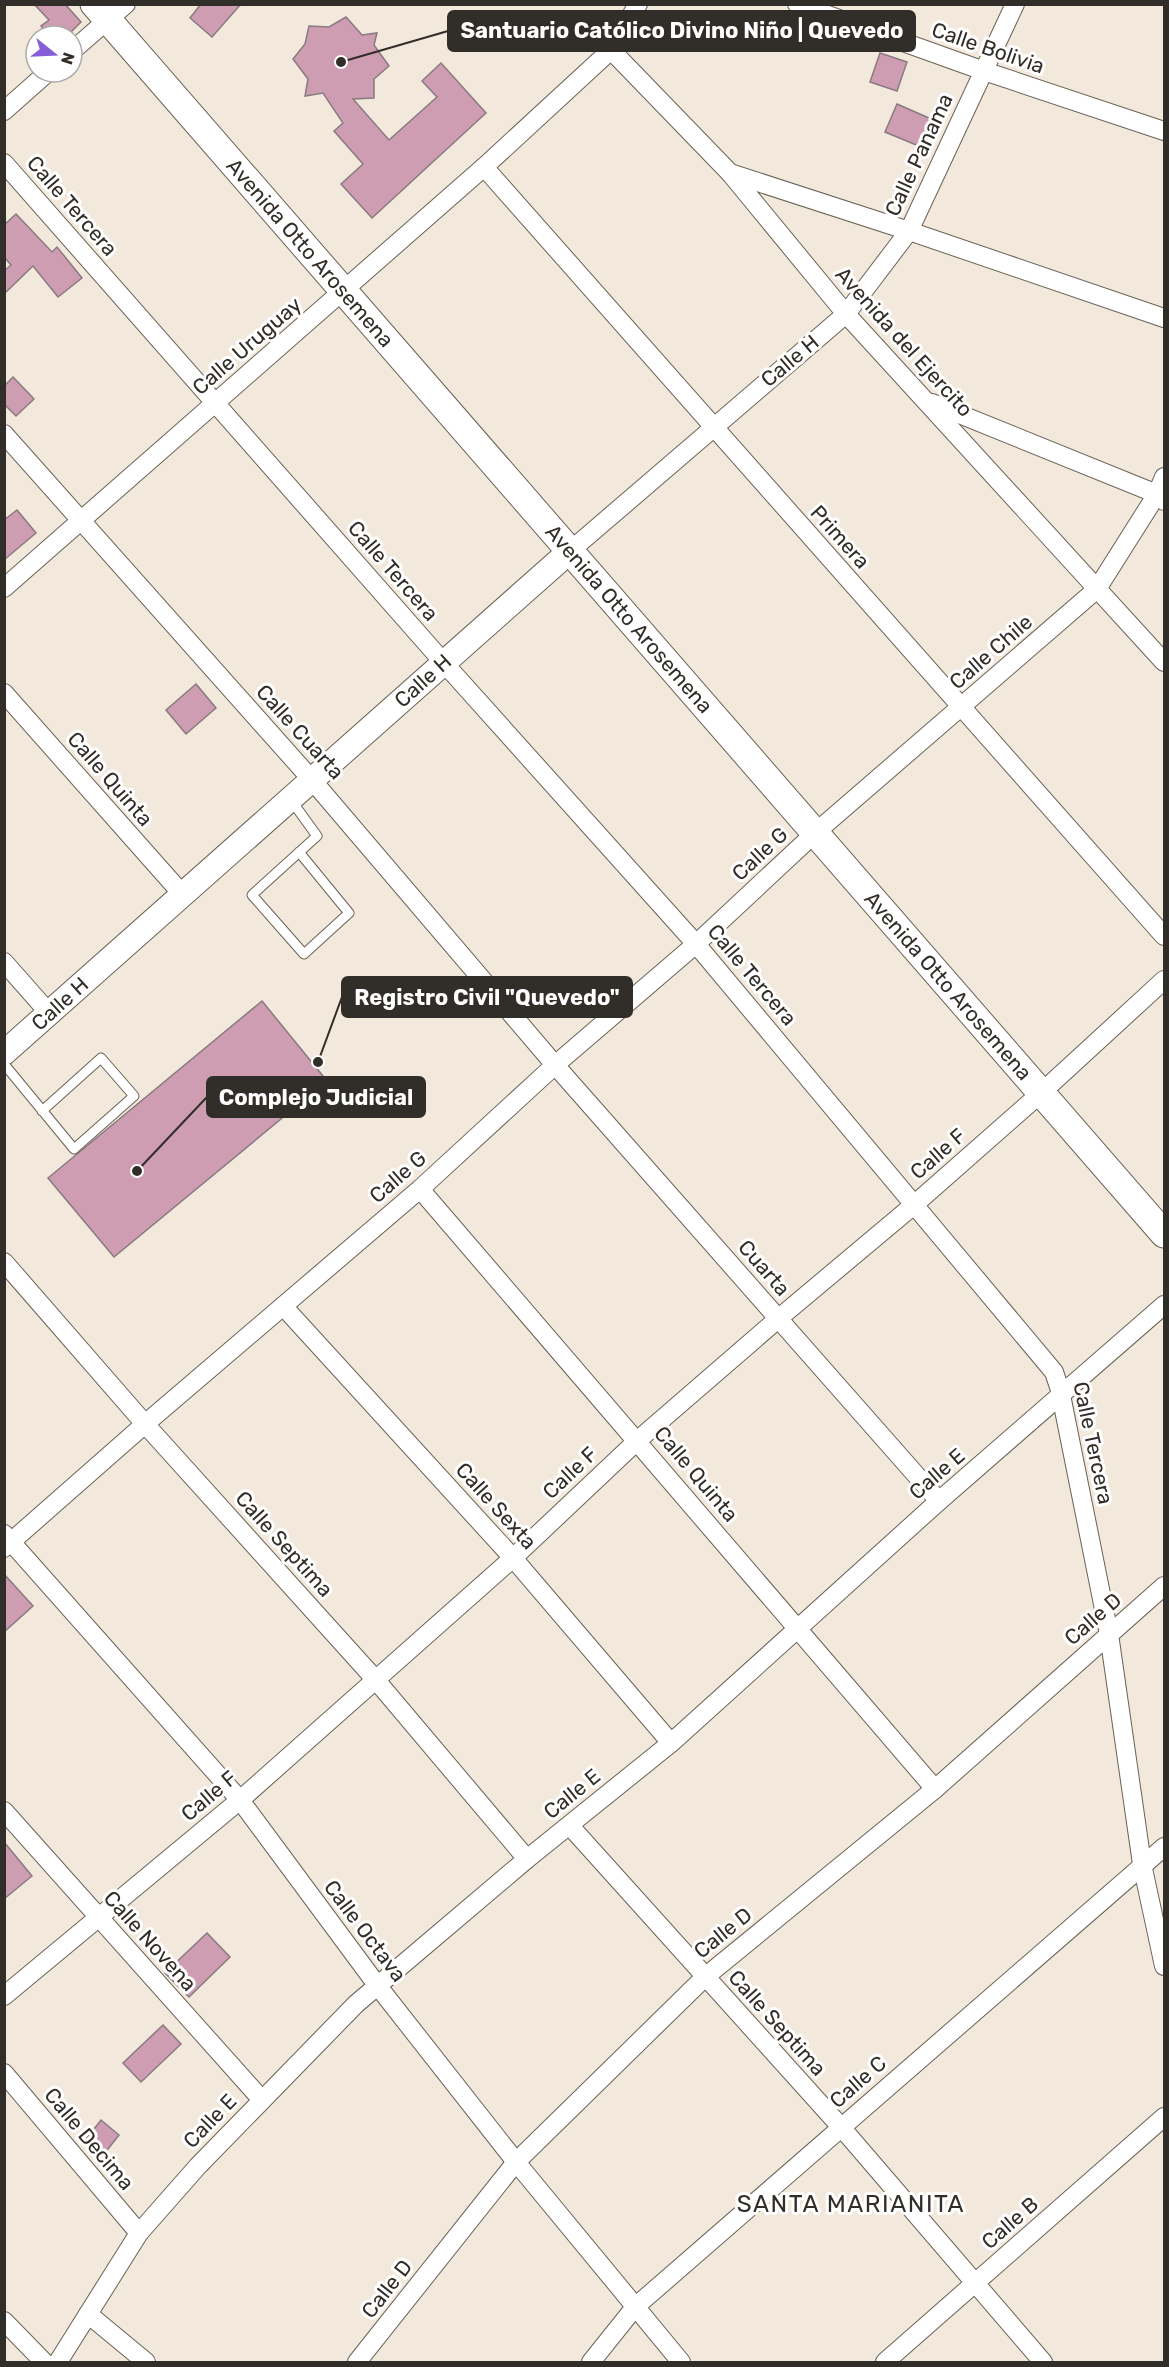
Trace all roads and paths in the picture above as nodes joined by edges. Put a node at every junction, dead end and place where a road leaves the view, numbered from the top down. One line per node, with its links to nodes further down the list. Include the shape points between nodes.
1 (638, 4): 6 (street, Calle Uruguay)
2 (797, 4): 7 (street, Calle Bolivia)
3 (1015, 4): 7 (street, Calle Panama)
4 (109, 9): 5 (street); 15 (main road, Avenida Otto Arosemena)
5 (84, 37)
6 (611, 50): 12 (street, Calle Uruguay); 13 (street, Avenida del Ejercito)
7 (984, 71): 10 (street, Calle Bolivia); 14 (street, Calle Panama)
8 (34, 84): 9 (street)
9 (4, 111)
10 (1164, 131)
11 (4, 163): 19 (street, Calle Tercera)
12 (484, 167): 15 (street, Calle Uruguay); 20 (street, Primera)
13 (730, 173): 14 (street); 16 (street, Avenida del Ejercito)
14 (909, 231): 16 (street, Calle Panama); 17 (street)
15 (344, 292): 19 (street, Calle Uruguay); 25 (main road, Avenida Otto Arosemena)
16 (846, 314): 18 (street, Avenida del Ejercito); 20 (street, Calle H)
17 (1164, 318)
18 (926, 401): 23 (street); 27 (street, Avenida del Ejercito)
19 (216, 403): 24 (street, Calle Uruguay); 29 (street, Calle Tercera)
20 (712, 427): 25 (street, Calle H); 31 (street, Primera)
21 (4, 434): 24 (street, Calle Cuarta)
22 (1164, 477): 23 (street, Calle Chile)
23 (1161, 498): 27 (street, Calle Chile)
24 (81, 521): 26 (street, Calle Uruguay); 32 (street, Calle Cuarta)
25 (570, 551): 29 (street, Calle H); 34 (main road, Avenida Otto Arosemena)
26 (4, 588)
27 (1097, 589): 28 (street, Avenida del Ejercito); 31 (street, Calle Chile)
28 (1164, 662)
29 (444, 663): 32 (street, Calle H); 38 (street, Calle Tercera)
30 (4, 693): 36 (street, Calle Quinta)
31 (962, 707): 34 (street, Calle Chile); 37 (street, Primera)
32 (312, 780): 33 (street, Calle H); 44 (street, Calle Cuarta)
33 (290, 799): 35 (lane, via 317,833); 36 (street, Calle H)
34 (815, 833): 38 (street, Calle G); 45 (main road, Avenida Otto Arosemena)
35 (299, 852): 35 (lane, via 252,895 304,954 349,913)
36 (183, 895): 41 (street, Calle H)
37 (1164, 936)
38 (696, 944): 44 (street, Calle G); 48 (street, Calle Tercera)
39 (4, 962): 41 (street)
40 (1164, 980): 45 (street, Calle F)
41 (49, 1013): 42 (street, Calle H)
42 (4, 1053)
43 (4, 1064): 46 (lane)
44 (555, 1065): 47 (street, Calle G); 53 (street, Cuarta)
45 (1041, 1093): 48 (street, Calle F); 49 (main road, Avenida Otto Arosemena)
46 (42, 1111): 46 (lane, via 75,1149 134,1096 101,1058)
47 (420, 1189): 52 (street, Calle G); 56 (street, Calle Quinta)
48 (915, 1204): 53 (street, Calle F); 54 (street, Calle Tercera, via 1054,1372)
49 (1164, 1234)
50 (4, 1263): 55 (street, Calle Septima)
51 (1164, 1305): 54 (street, Calle E)
52 (283, 1306): 55 (street, Calle G); 59 (street, Calle Sexta)
53 (779, 1318): 56 (street, Calle F); 57 (street, Cuarta)
54 (1060, 1396): 57 (street, Calle E); 62 (street, Calle Tercera)
55 (145, 1424): 58 (street, Calle G); 63 (street, Calle Septima)
56 (638, 1440): 59 (street, Calle F); 61 (street, Calle Quinta)
57 (939, 1502): 61 (street, Calle E)
58 (7, 1541): 66 (street, Calle Octava)
59 (513, 1558): 63 (street, Calle F); 64 (street, Calle Sexta)
60 (1164, 1586): 62 (street, Calle D)
61 (796, 1630): 64 (street, Calle E); 65 (street, Calle Quinta)
62 (1109, 1634): 65 (street, Calle D); 71 (street, Calle Tercera)
63 (375, 1679): 66 (street, Calle F); 70 (street, Calle Septima)
64 (671, 1743): 68 (street, Calle E)
65 (935, 1790): 74 (street, Calle D)
66 (240, 1800): 72 (street, Calle F); 75 (street, Calle Octava)
67 (4, 1811): 72 (street, Calle Novena)
68 (570, 1826): 70 (street, Calle E); 74 (street, Calle Septima)
69 (1164, 1847): 71 (street, Calle C)
70 (527, 1859): 75 (street, Calle E)
71 (1142, 1864): 73 (street, Calle Tercera); 80 (street, Calle C)
72 (99, 1917): 76 (street, Calle F); 78 (street, Calle Novena)
73 (1164, 1966)
74 (705, 1977): 80 (street, Calle Septima); 81 (street, Calle D)
75 (377, 1985): 78 (street, Calle E); 81 (street, Calle Octava)
76 (4, 1996)
77 (4, 2073): 82 (street, Calle Decima)
78 (262, 2100): 82 (street, Calle E)
79 (1164, 2117): 83 (street, Calle B)
80 (840, 2127): 83 (street, Calle Septima); 84 (street, Calle C)
81 (516, 2162): 84 (street, Calle Octava); 90 (street, Calle D)
82 (139, 2233): 85 (street, Calle E)
83 (975, 2285): 93 (street, Calle B); 94 (street, Calle Septima)
84 (635, 2307): 91 (street, Calle C); 92 (street, Calle Octava)
85 (88, 2314): 88 (street, Calle E); 89 (street)
86 (4, 2321): 87 (street)
87 (44, 2362)
88 (58, 2362)
89 (146, 2362)
90 (357, 2362)
91 (591, 2362)
92 (681, 2362)
93 (885, 2362)
94 (1043, 2362)

